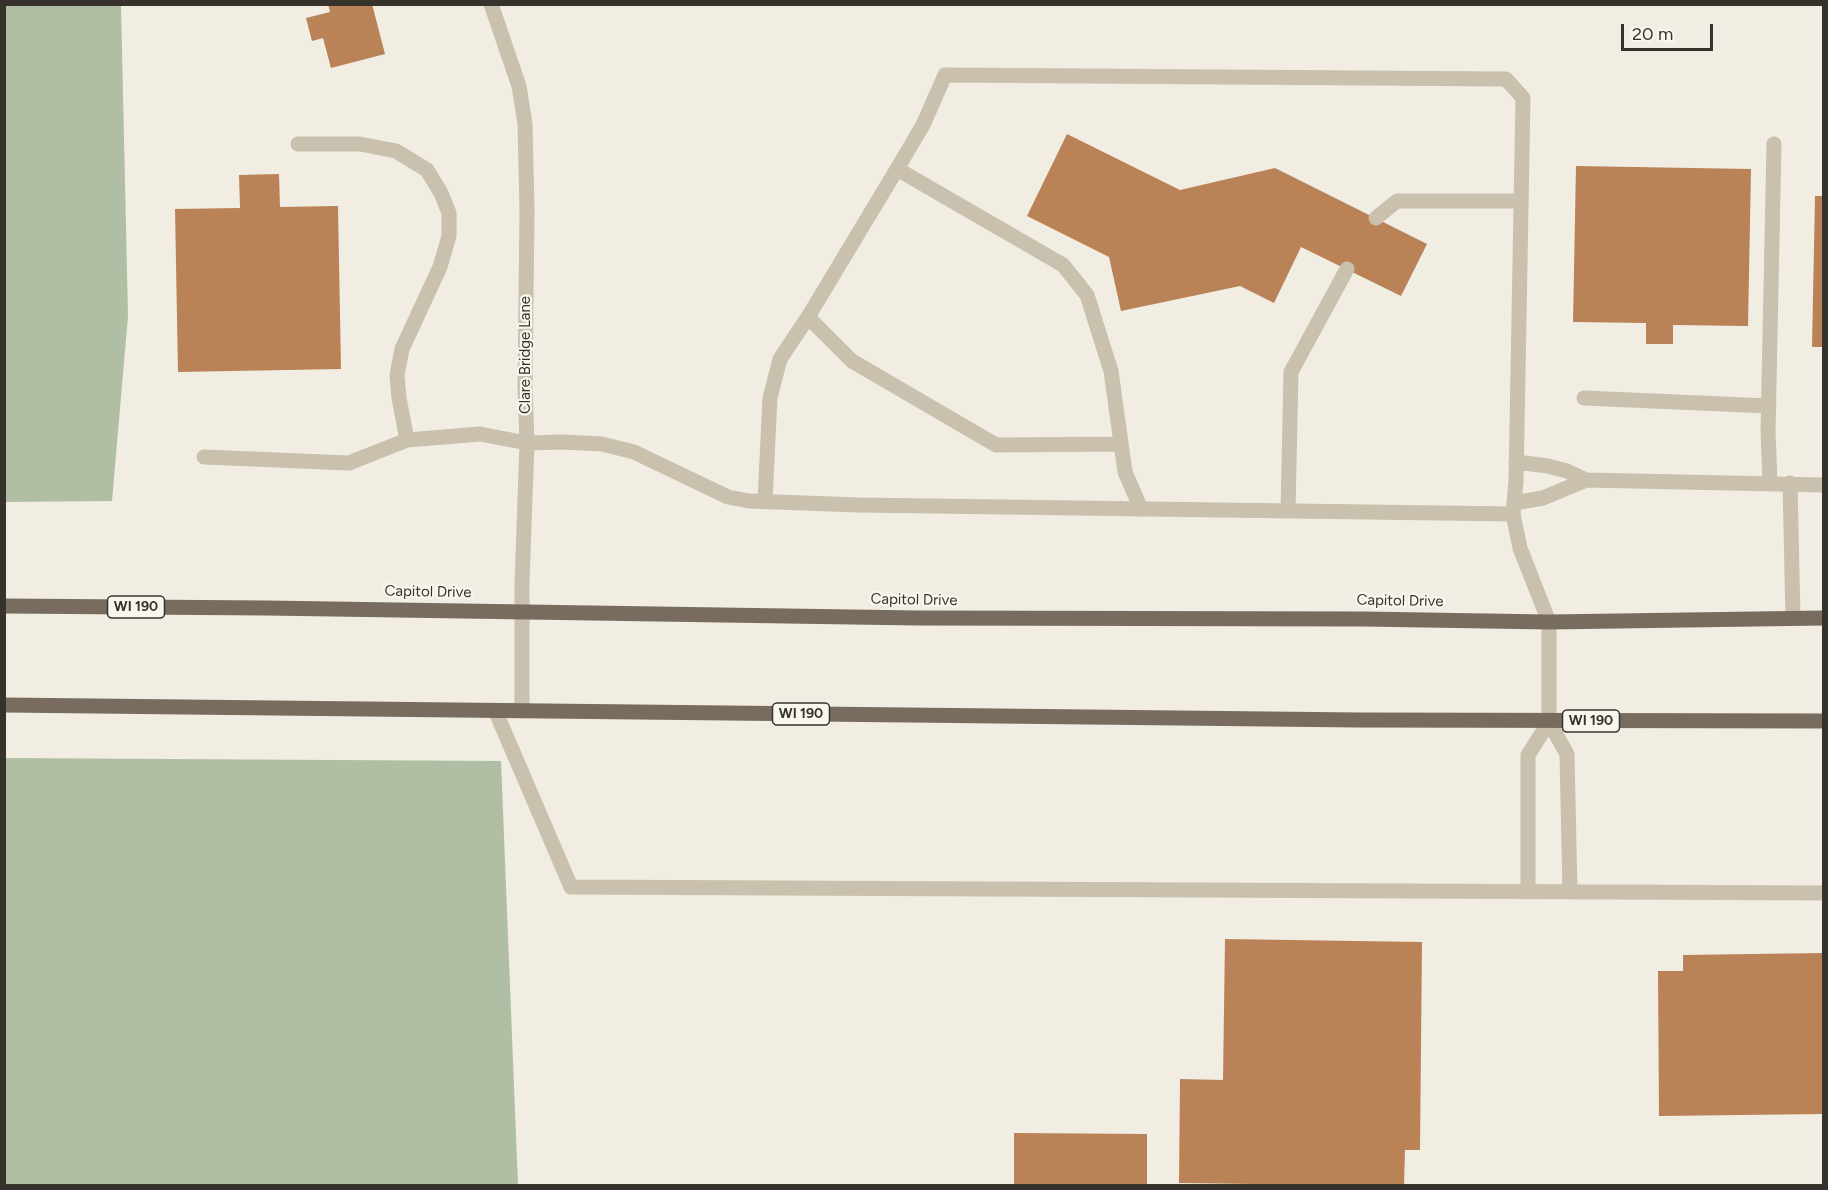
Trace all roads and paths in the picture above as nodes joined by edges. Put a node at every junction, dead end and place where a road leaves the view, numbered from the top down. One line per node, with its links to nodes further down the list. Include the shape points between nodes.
1 (491, 4): 12 (street, Clare Bridge Lane, via 519,86 525,124)
2 (298, 144): 11 (street, via 360,144 396,151 427,170 441,193 448,213 448,236 440,267 402,349 397,375)
3 (1774, 144): 10 (street)
4 (897, 169): 5 (street, via 923,125 945,75 1506,79 1523,98); 8 (street); 13 (street, via 1069,272 1087,295 1111,371)
5 (1520, 201): 6 (street, via 1397,201); 15 (street)
6 (1376, 218)
7 (1347, 269): 23 (street, via 1291,372)
8 (808, 317): 13 (street, via 852,361 996,445); 20 (street, via 780,359 770,398)
9 (1584, 398): 10 (street)
10 (1769, 406): 17 (street)
11 (407, 440): 12 (street, via 480,434); 14 (street, via 349,463)
12 (527, 443): 20 (street, via 602,444 643,456 729,497); 25 (street, Clare Bridge Lane)
13 (1121, 444): 22 (street, via 1125,472)
14 (204, 457)
15 (1516, 462): 16 (street, via 1548,466); 21 (street)
16 (1586, 480): 17 (street); 21 (street)
17 (1770, 483): 18 (street)
18 (1790, 483): 19 (street); 26 (street)
19 (1824, 485)
20 (765, 501): 22 (street)
21 (1514, 508): 23 (street); 28 (street, via 1520,548)
22 (1141, 509): 23 (street)
23 (1288, 511)
24 (4, 606): 25 (main road, Capitol Drive / WI 190)
25 (523, 611): 28 (main road, Capitol Drive / WI 190); 31 (street, Clare Bridge Lane)
26 (1793, 618): 27 (main road, Capitol Drive / WI 190); 28 (main road, Capitol Drive / WI 190)
27 (1824, 618)
28 (1550, 622): 33 (street)
29 (4, 705): 30 (main road, WI 190)
30 (495, 710): 31 (main road, WI 190); 34 (street, via 572,887)
31 (522, 711): 33 (main road, WI 190)
32 (1824, 721): 33 (main road, WI 190)
33 (1549, 722): 34 (street, via 1527,755); 35 (street, via 1567,754)
34 (1528, 892): 35 (street)
35 (1570, 892): 36 (street)
36 (1824, 893)

